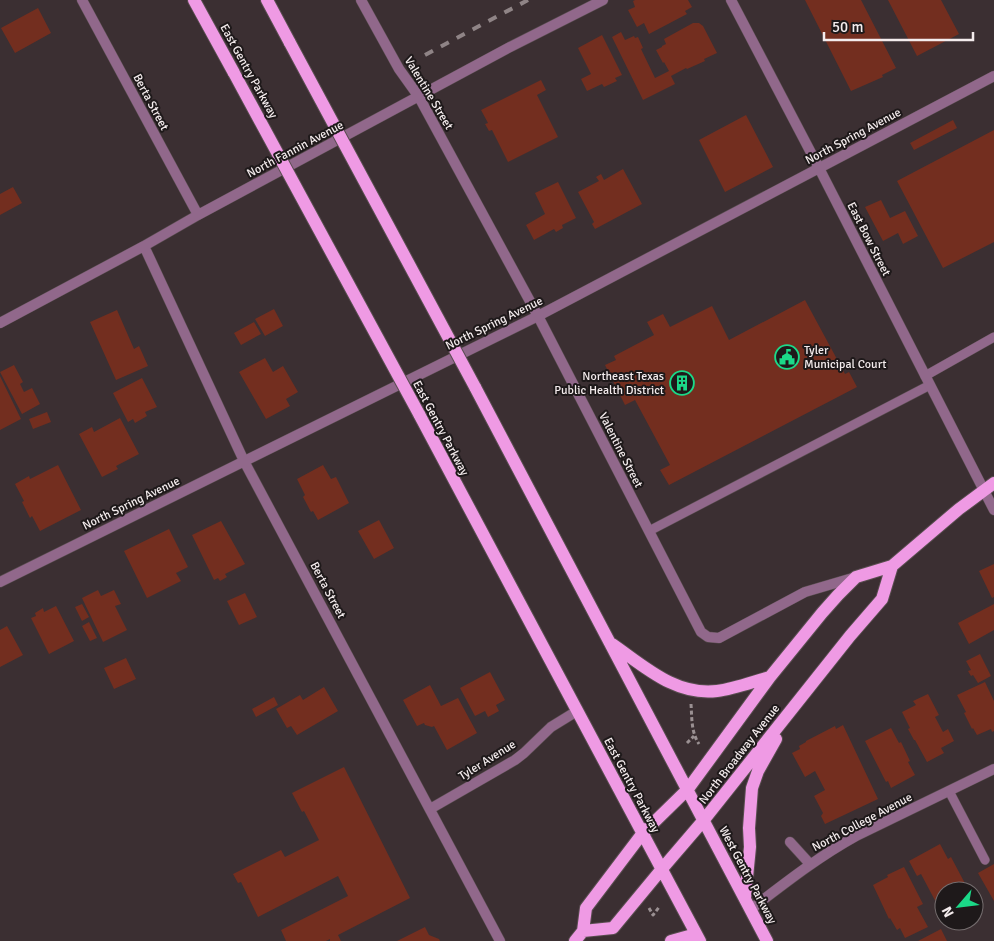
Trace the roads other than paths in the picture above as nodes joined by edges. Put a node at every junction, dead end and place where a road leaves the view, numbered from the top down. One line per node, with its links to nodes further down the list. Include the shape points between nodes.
1 (82, 0): 10 (street, Berta Street)
2 (194, 0): 26 (main road, East Gentry Parkway, bridge)
3 (267, 0): 23 (main road, bridge)
4 (361, 0): 8 (street, Valentine Street, via 399,69)
5 (603, 0): 8 (street, North Fannin Avenue)
6 (731, 0): 9 (street, East Bow Street)
7 (994, 76): 9 (street, North Spring Avenue)
8 (419, 97): 10 (street, North Fannin Avenue); 12 (street, Valentine Street)
9 (819, 168): 12 (street, North Spring Avenue); 15 (street, East Bow Street)
10 (198, 215): 11 (street, North Fannin Avenue)
11 (144, 246): 13 (street, North Fannin Avenue); 16 (street, Berta Street)
12 (538, 316): 16 (street, North Spring Avenue); 19 (street, Valentine Street)
13 (0, 323)
14 (994, 337): 15 (lane)
15 (928, 381): 17 (street, East Bow Street); 19 (lane)
16 (244, 461): 22 (street, North Spring Avenue); 30 (street, Berta Street)
17 (989, 487): 18 (street, East Bow Street); 20 (main road, North Broadway Avenue)
18 (994, 510)
19 (649, 531): 21 (street, Valentine Street, via 699,628 712,638 719,638 805,592)
20 (892, 566): 21 (main road, North Broadway Avenue); 25 (main road, North Broadway Avenue, via 882,599)
21 (856, 577): 24 (main road, North Broadway Avenue)
22 (0, 582)
23 (609, 642): 24 (main road, via 659,677 689,690 716,692); 28 (main road)
24 (770, 677): 28 (main road, North Broadway Avenue)
25 (793, 708): 31 (main road, North Broadway Avenue); 37 (main road, via 752,788)
26 (577, 711): 30 (street, Tyler Avenue, via 551,727 515,760); 32 (main road, East Gentry Parkway)
27 (994, 769): 29 (street, North College Avenue)
28 (688, 789): 31 (main road); 32 (main road, North Broadway Avenue)
29 (949, 792): 34 (lane); 35 (street, North College Avenue, via 856,836)
30 (430, 809): 40 (street, Berta Street)
31 (703, 821): 36 (main road, North Broadway Avenue); 37 (main road, West Gentry Parkway)
32 (642, 834): 36 (main road, East Gentry Parkway); 38 (main road, North Broadway Avenue, via 586,908)
33 (790, 842): 35 (street)
34 (985, 860)
35 (810, 864): 37 (street, North College Avenue)
36 (661, 870): 38 (main road, North Broadway Avenue, via 614,928); 39 (main road)
37 (748, 904): 42 (main road, West Gentry Parkway)
38 (579, 936)
39 (698, 937): 41 (main road)
40 (500, 941)
41 (672, 941)
42 (767, 941)

